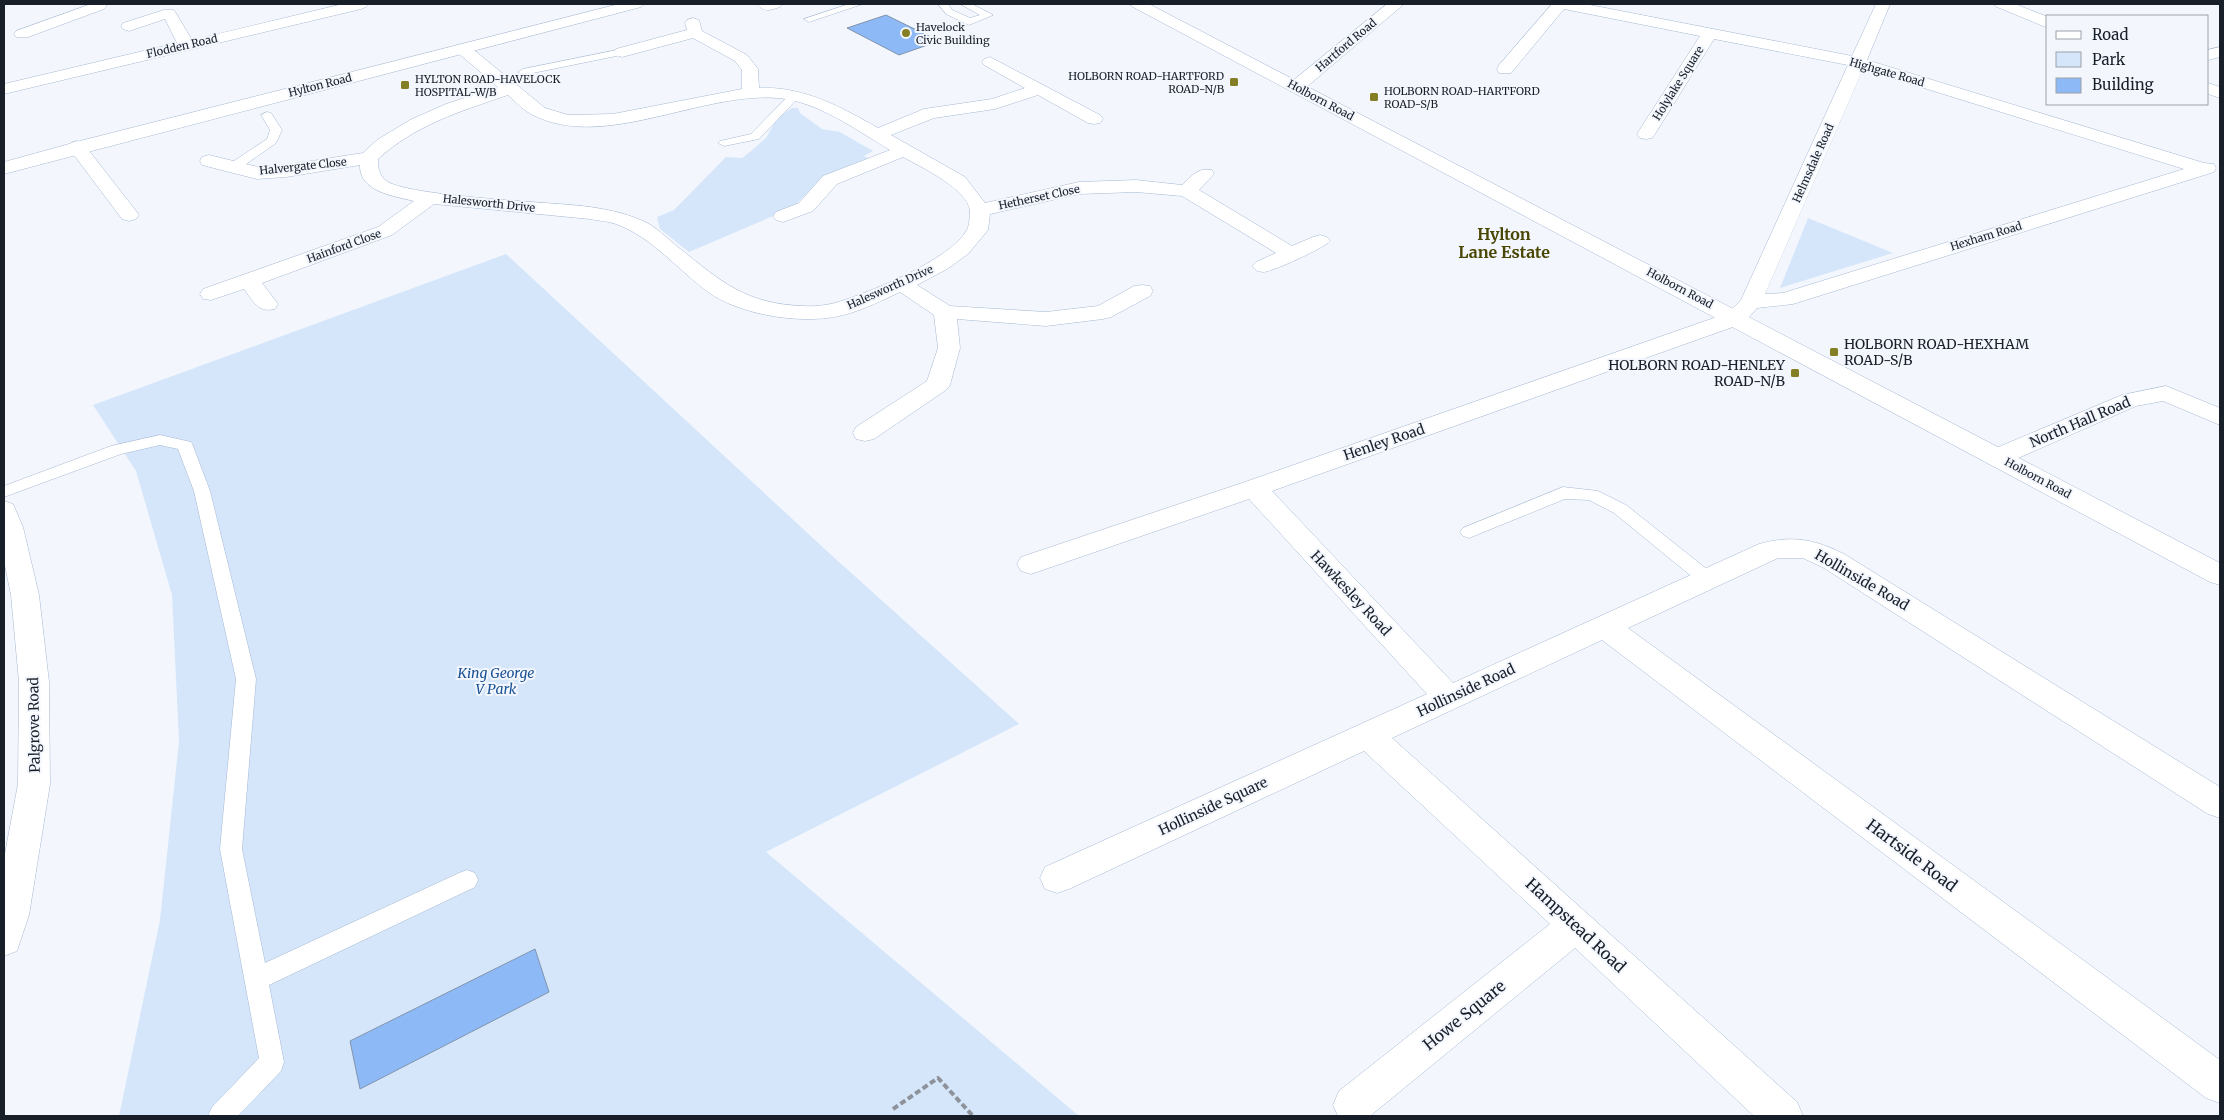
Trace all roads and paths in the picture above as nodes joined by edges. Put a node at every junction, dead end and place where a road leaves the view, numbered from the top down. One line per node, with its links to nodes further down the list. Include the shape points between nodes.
1 (98, 4): 20 (street)
2 (361, 4): 21 (street, Flodden Road)
3 (636, 4): 22 (street, Hylton Road)
4 (765, 4): 5 (street)
5 (775, 4)
6 (858, 4): 16 (lane)
7 (943, 4): 8 (lane, via 949,12 969,22 988,14)
8 (965, 4)
9 (1138, 4): 28 (street, Holborn Road)
10 (1396, 4): 28 (street, Hartford Road)
11 (1562, 4): 19 (street, Highgate Road); 26 (street)
12 (1883, 4): 25 (street, Helmsdale Road)
13 (2002, 4): 15 (street)
14 (2046, 4): 15 (street)
15 (2018, 10): 17 (street)
16 (809, 19)
17 (2046, 22)
18 (129, 26): 21 (street, via 169,13)
19 (1710, 33): 25 (street, Highgate Road); 37 (street, Holylake Square)
20 (22, 34)
21 (186, 44): 29 (street, Flodden Road)
22 (463, 49): 30 (street); 39 (street, Hylton Road)
23 (622, 52): 27 (lane); 32 (street, via 694,28 741,58 750,70)
24 (990, 62): 31 (street)
25 (1857, 62): 44 (street, Highgate Road); 60 (street, Helmsdale Road)
26 (1505, 69)
27 (523, 72)
28 (1296, 87): 60 (street, Holborn Road)
29 (4, 89)
30 (509, 90): 32 (street, via 539,112 570,122 617,119); 41 (street, via 428,117 384,142)
31 (1039, 90): 35 (street); 36 (street, via 995,104 930,113)
32 (751, 93): 33 (street)
33 (794, 96): 36 (street, via 833,109); 38 (lane, via 754,137)
34 (267, 115): 43 (lane, via 276,130 272,141)
35 (1094, 119)
36 (876, 134): 40 (street)
37 (1646, 134)
38 (724, 143)
39 (77, 147): 45 (street, Hylton Road); 50 (street)
40 (905, 150): 49 (street, via 958,181); 51 (street, via 830,180 806,206)
41 (369, 158): 43 (street, Halvergate Close, via 257,173); 48 (street, Halesworth Drive, via 368,171 379,185)
42 (208, 162): 43 (street, Halvergate Close)
43 (235, 166)
44 (2212, 167): 60 (street, Hexham Road)
45 (4, 168)
46 (1206, 174): 47 (street)
47 (1187, 191): 49 (street, Hetherset Close, via 1136,186 1079,188); 53 (street, Hetherset Close)
48 (430, 198): 55 (street, Hainford Close, via 385,231); 56 (street, Halesworth Drive, via 590,213 621,219 643,229 716,288 737,300 773,309 805,313 841,309)
49 (980, 210): 56 (street, Halesworth Drive, via 978,230 961,250 940,265)
50 (129, 216)
51 (783, 216)
52 (1320, 242): 53 (street)
53 (1292, 254): 54 (street)
54 (1263, 266)
55 (249, 281): 58 (street, Hainford Close); 59 (street)
56 (902, 284): 61 (street)
57 (1142, 291): 61 (street, via 1104,312 1046,319)
58 (211, 294)
59 (267, 304)
60 (1744, 310): 64 (street, Holborn Road); 65 (street, Henley Road)
61 (945, 312): 63 (street, via 949,348 938,386)
62 (2220, 417): 64 (street, North Hall Road, via 2166,393 2130,400)
63 (865, 433)
64 (1998, 457): 70 (street, Holborn Road)
65 (1254, 488): 69 (street, Henley Road); 73 (street, Hawkesley Road)
66 (4, 492): 80 (lane, via 117,450 160,440 184,446 202,492 246,679 231,849)
67 (4, 510): 79 (street, Palgrove Road, via 25,595 34,682 34,784 12,915)
68 (1468, 532): 71 (lane, via 1563,493 1592,495 1620,509)
69 (1030, 564)
70 (2220, 574)
71 (1708, 579): 72 (street, Hollinside Road); 75 (street, Hollinside Road, via 1778,548 1800,548 1824,555)
72 (1604, 626): 73 (street, Hollinside Road); 81 (street, Hartside Road)
73 (1449, 698): 74 (street, Hollinside Road)
74 (1368, 735): 76 (street, Hollinside Square); 78 (street, Hampstead Road)
75 (2220, 804)
76 (1057, 878)
77 (467, 880): 80 (lane)
78 (1576, 926): 82 (street, Howe Square); 86 (street, Hampstead Road)
79 (4, 939)
80 (256, 979): 84 (lane, via 272,1062)
81 (2220, 1084)
82 (1352, 1105)
83 (892, 1109): 85 (path, via 938,1078)
84 (221, 1116)
85 (973, 1116)
86 (1783, 1116)

